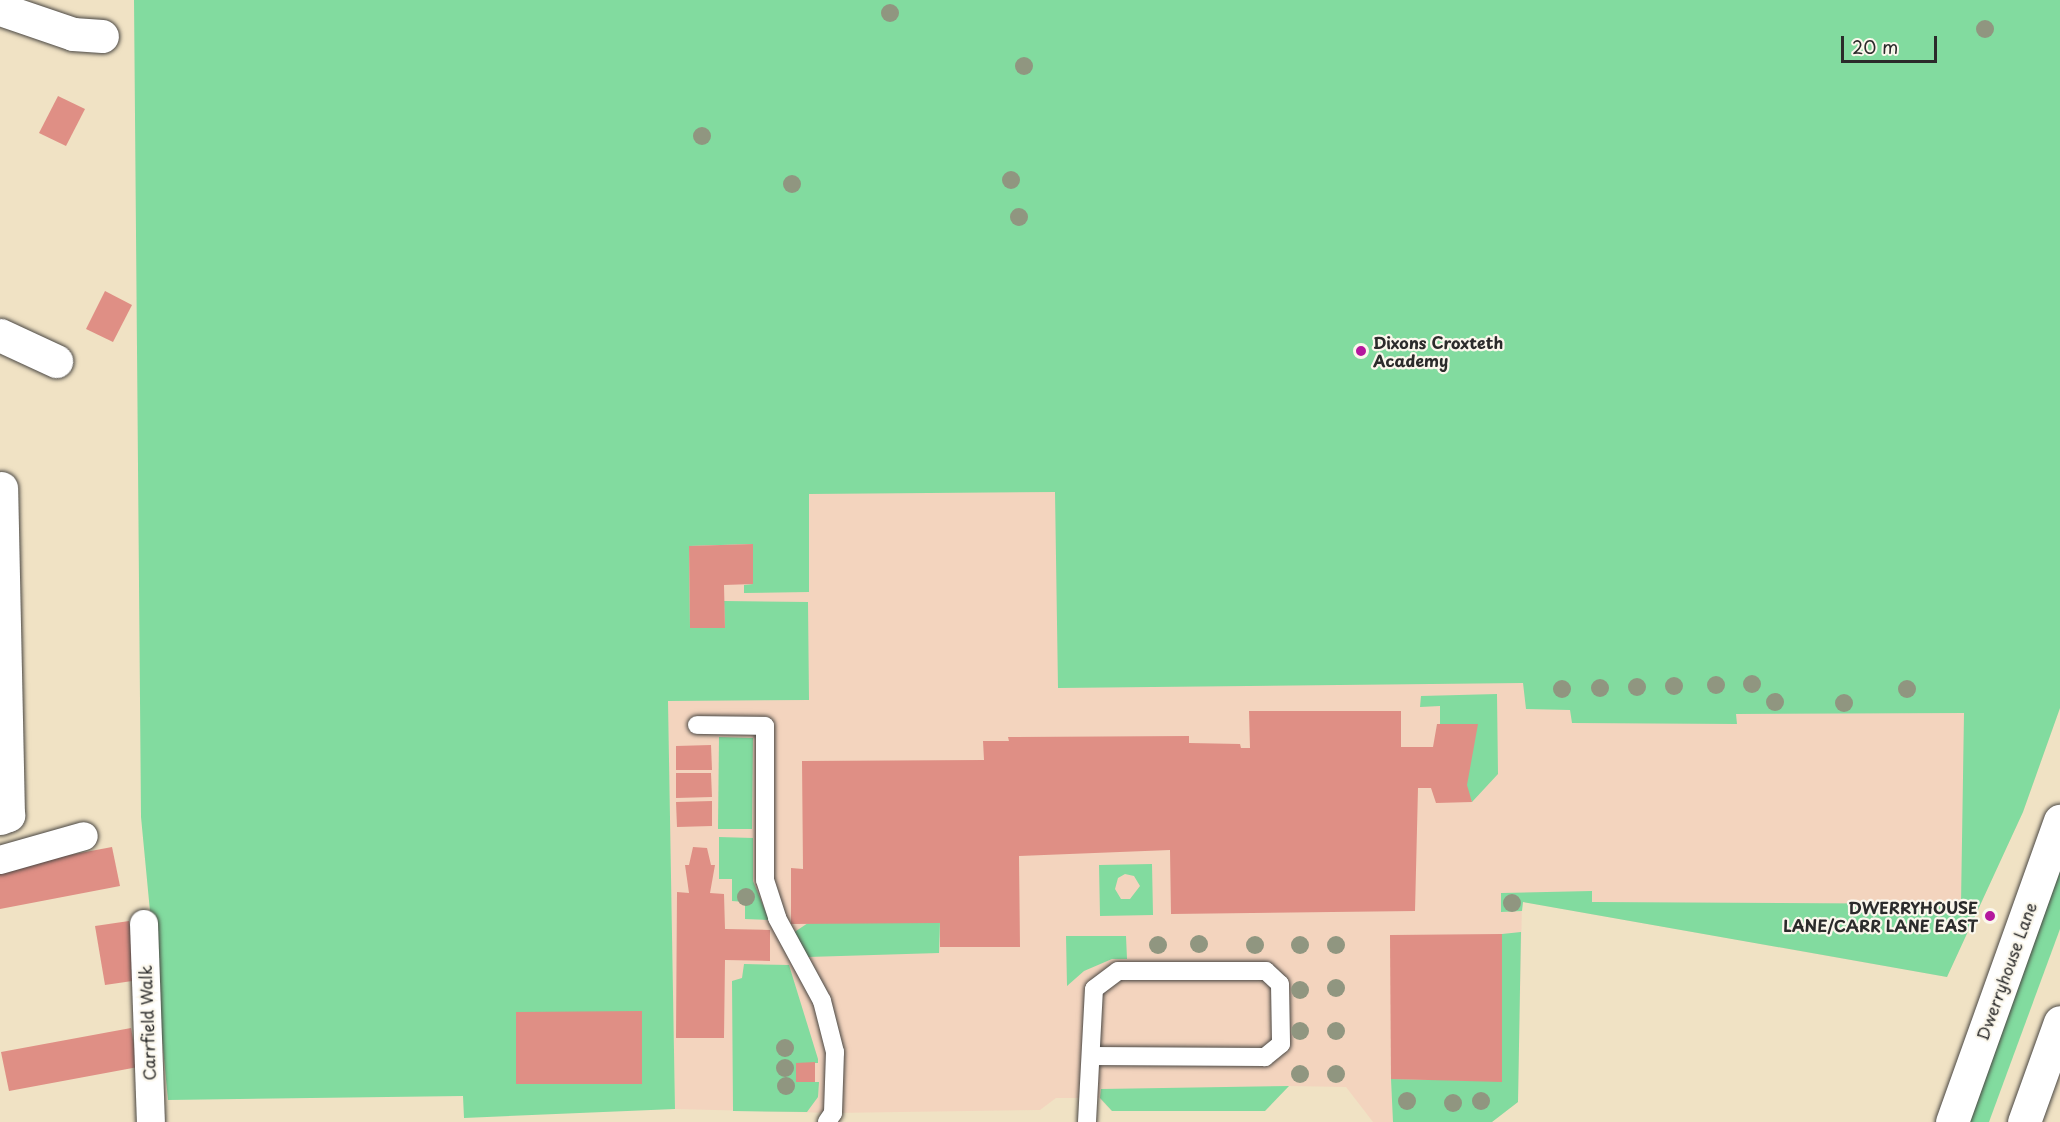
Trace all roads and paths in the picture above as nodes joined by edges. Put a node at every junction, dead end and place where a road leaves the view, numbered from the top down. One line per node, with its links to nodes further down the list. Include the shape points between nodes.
1 (0, 9): 2 (street, via 73,34)
2 (102, 36)
3 (0, 335): 4 (street)
4 (56, 361)
5 (1, 488): 7 (street, via 8,815)
6 (698, 725): 15 (lane, via 765,726 765,880 777,918 822,1001 832,1042 833,1113)
7 (0, 818)
8 (2060, 821): 17 (street, Dwerryhouse Lane)
9 (84, 836): 10 (street)
10 (0, 860)
11 (144, 924): 14 (street, Carrfield Walk)
12 (2060, 1022): 18 (street)
13 (1091, 1056): 13 (lane, via 1094,989 1118,971 1266,971 1280,984 1281,1044 1265,1057); 16 (lane)
14 (151, 1122)
15 (827, 1122)
16 (1088, 1122)
17 (1952, 1122)
18 (2024, 1122)

